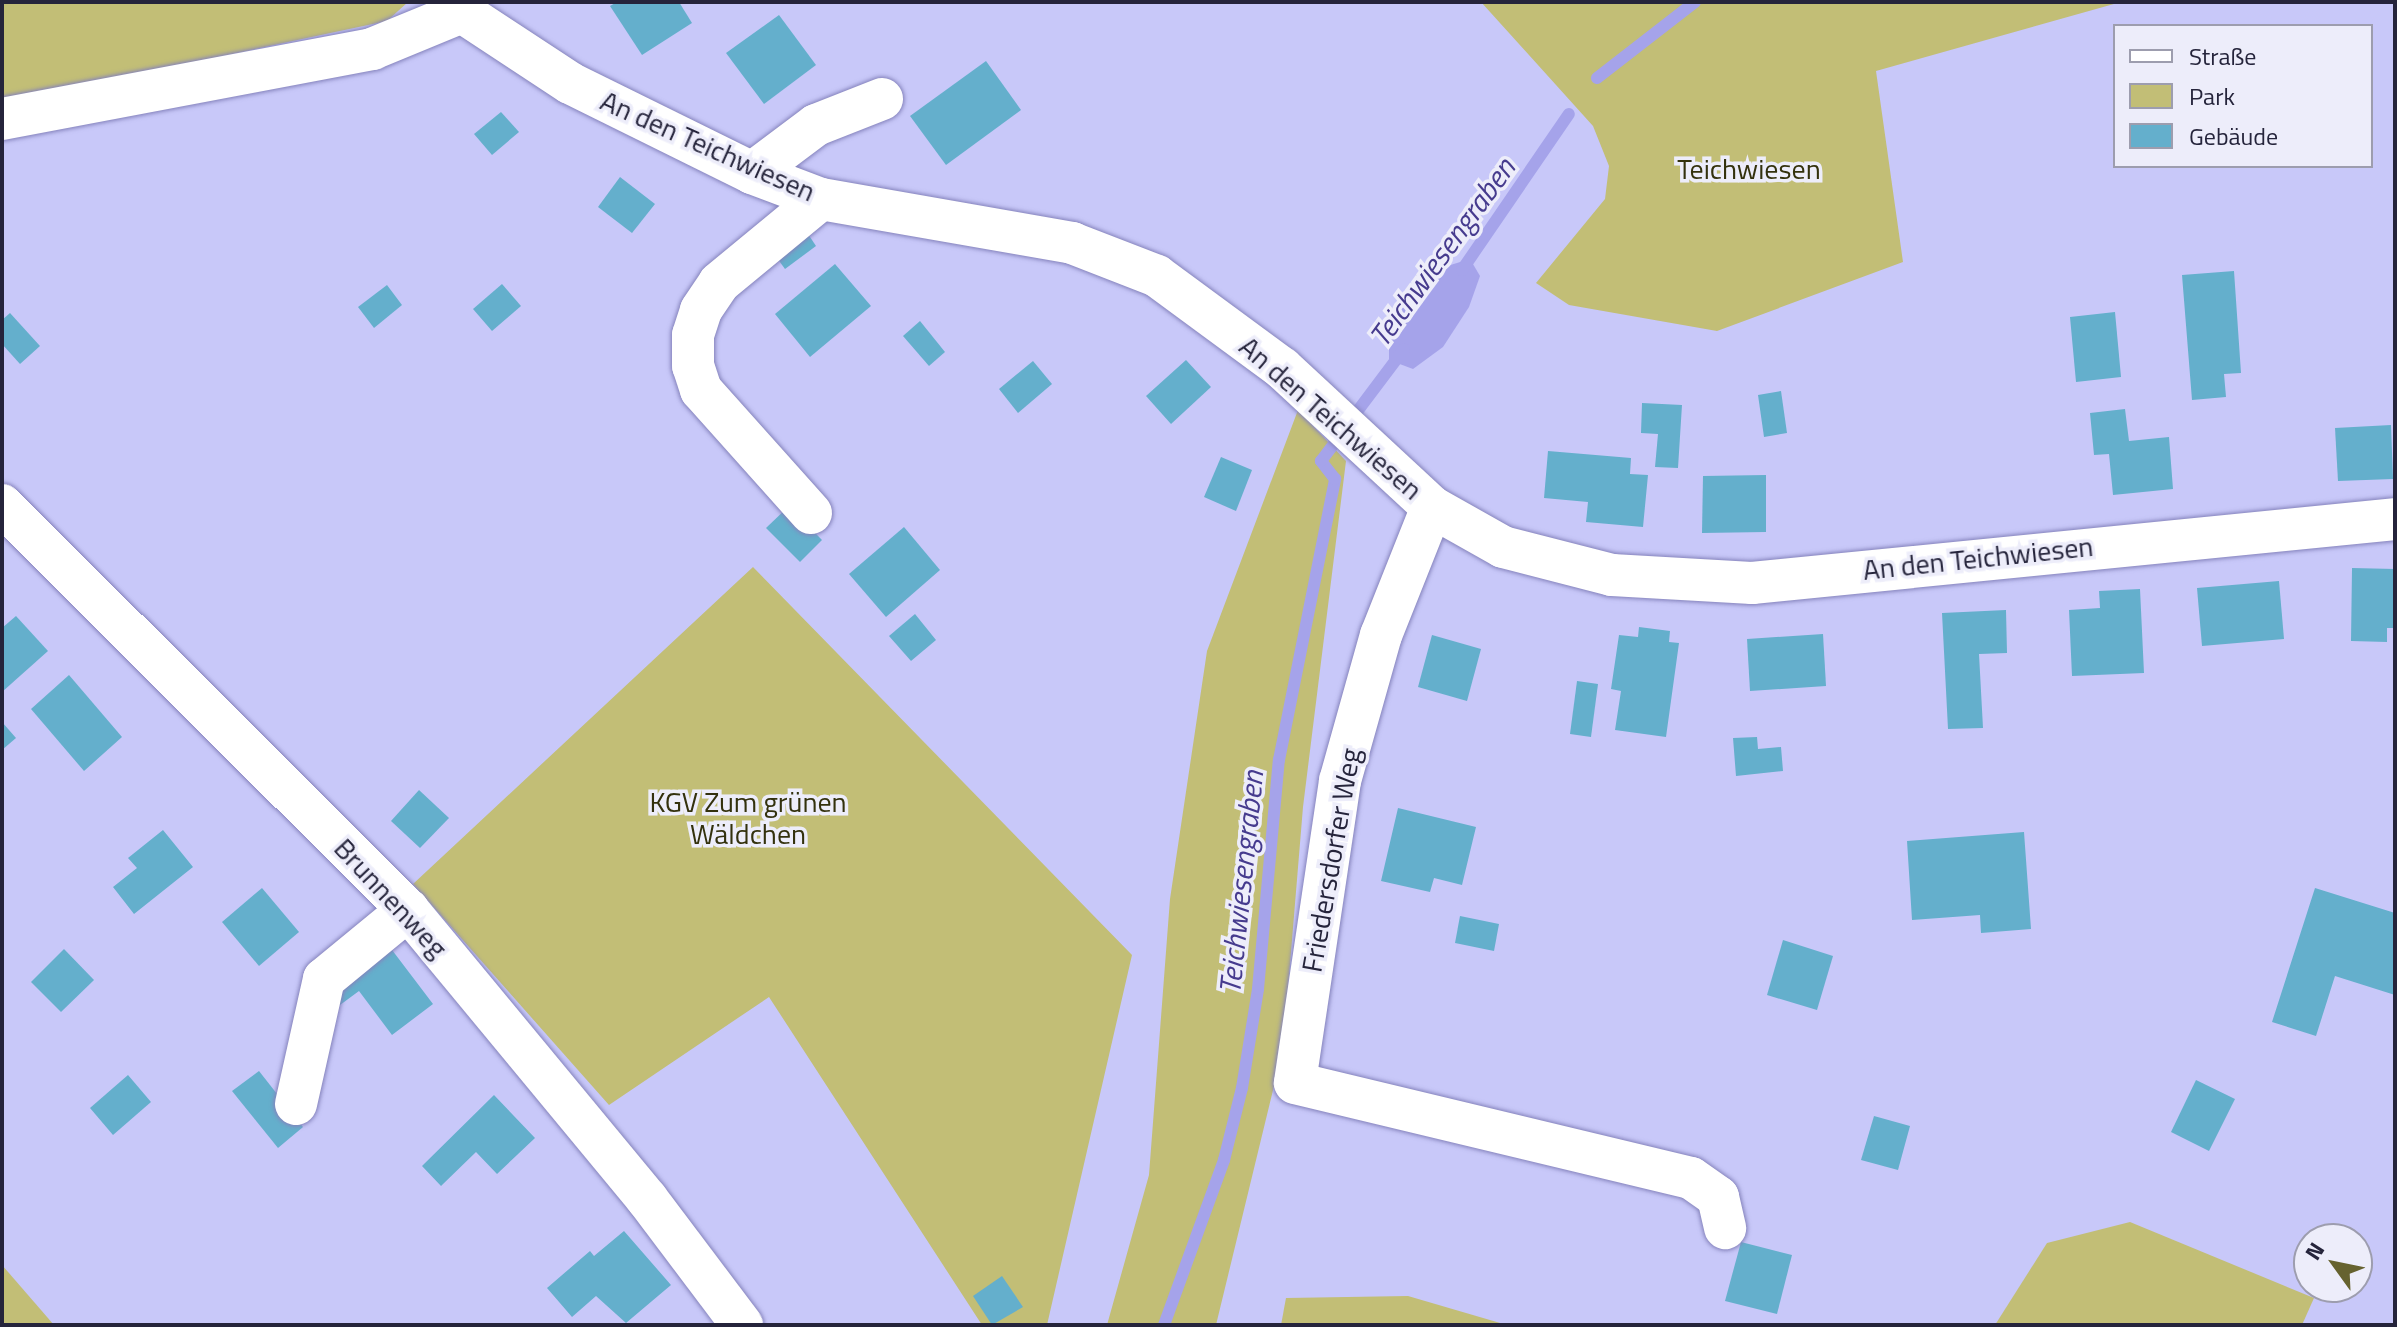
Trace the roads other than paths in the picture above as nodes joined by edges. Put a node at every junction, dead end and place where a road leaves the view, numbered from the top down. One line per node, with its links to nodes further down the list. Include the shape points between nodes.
1 (460, 7): 3 (street, An den Teichwiesen, via 372,49); 4 (street, An den Teichwiesen, via 570,83)
2 (882, 99): 4 (street, via 816,125)
3 (2, 119)
4 (752, 173): 5 (street, An den Teichwiesen)
5 (821, 199): 7 (street, An den Teichwiesen, via 1072,243 1157,276 1282,368); 8 (street, via 719,283 701,310 693,335 693,366 701,390)
6 (2, 505): 10 (street, Brunnenweg)
7 (1432, 507): 9 (street, An den Teichwiesen, via 1503,547 1612,575 1752,583); 12 (street, Friedersdorfer Weg, via 1381,635 1340,781 1295,1083 1691,1178 1718,1197)
8 (811, 513)
9 (2395, 519)
10 (408, 910): 11 (street, via 324,979); 13 (street, Brunnenweg, via 647,1199)
11 (296, 1104)
12 (1725, 1228)
13 (742, 1325)

